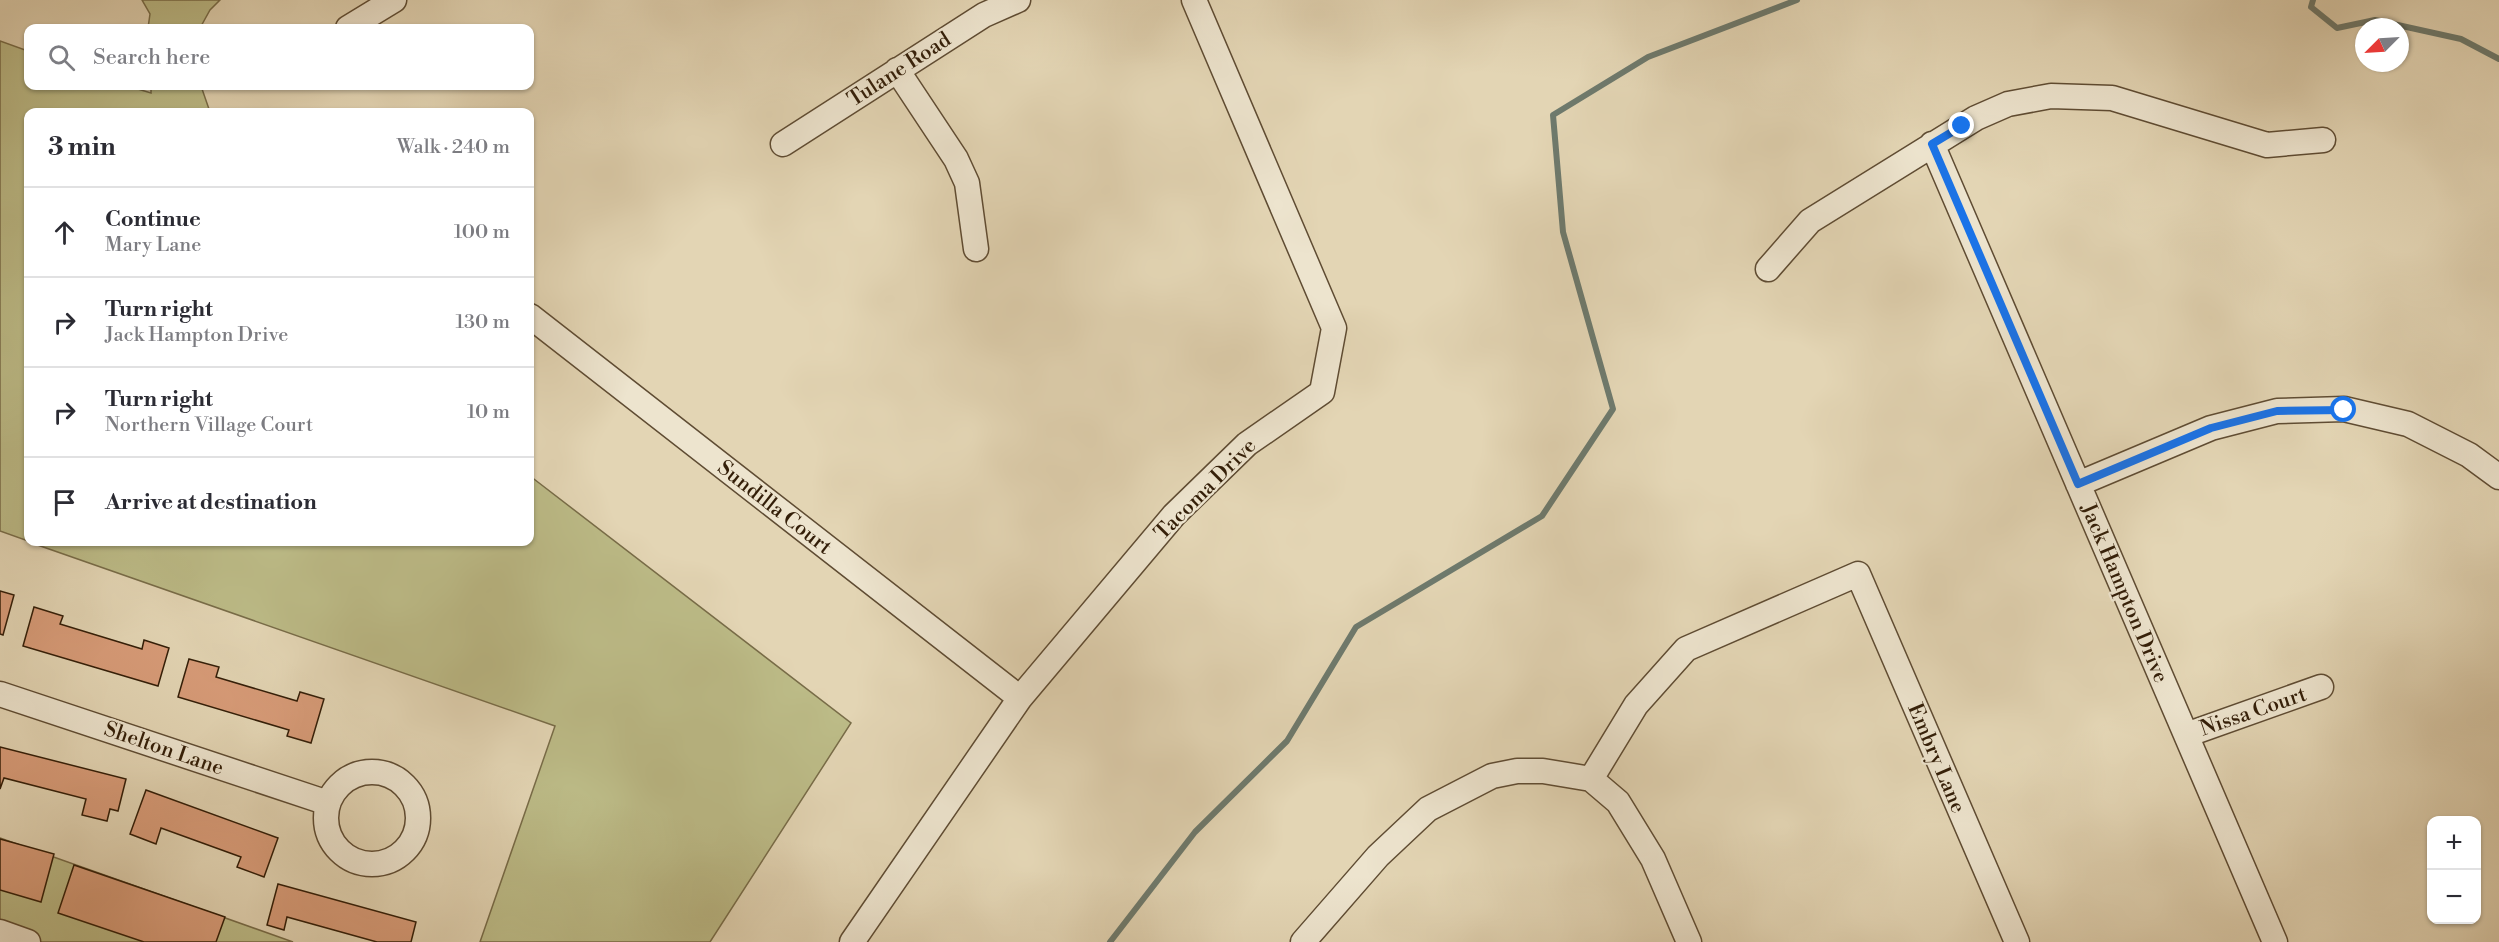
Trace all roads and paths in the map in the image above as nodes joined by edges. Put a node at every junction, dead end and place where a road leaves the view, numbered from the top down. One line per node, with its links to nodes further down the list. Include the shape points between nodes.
1 (394, 0): 4 (street)
2 (1018, 0): 5 (street, Tulane Road, via 984,15)
3 (1194, 0): 16 (street, Tacoma Drive, via 1334,328 1322,392 1246,444 1174,514)
4 (355, 24)
5 (897, 70): 7 (street, Tulane Road); 9 (street, via 960,167)
6 (2323, 140): 8 (street, via 2267,145 2112,98 2051,96 2008,104)
7 (783, 144)
8 (1932, 144): 10 (street, via 1810,221); 13 (street, Jack Hampton Drive)
9 (976, 249)
10 (1768, 269)
11 (534, 319): 16 (street, Sundilla Court)
12 (2499, 477): 13 (street, via 2469,455 2408,424 2344,410 2277,411 2211,428)
13 (2078, 484): 17 (street, Jack Hampton Drive)
14 (2321, 687): 17 (street, Nissa Court)
15 (0, 694): 19 (street, Shelton Lane)
16 (1020, 698): 23 (street, Tacoma Drive)
17 (2186, 735): 26 (street, Jack Hampton Drive)
18 (1591, 779): 21 (street, via 1517,771 1492,776 1428,809 1378,856); 24 (street, via 1618,802 1653,859); 25 (street, Embry Lane, via 1635,705 1686,649 1858,574)
19 (328, 803)
20 (0, 932): 22 (street)
21 (1318, 937)
22 (28, 942)
23 (852, 942)
24 (1689, 942)
25 (2017, 942)
26 (2275, 942)

